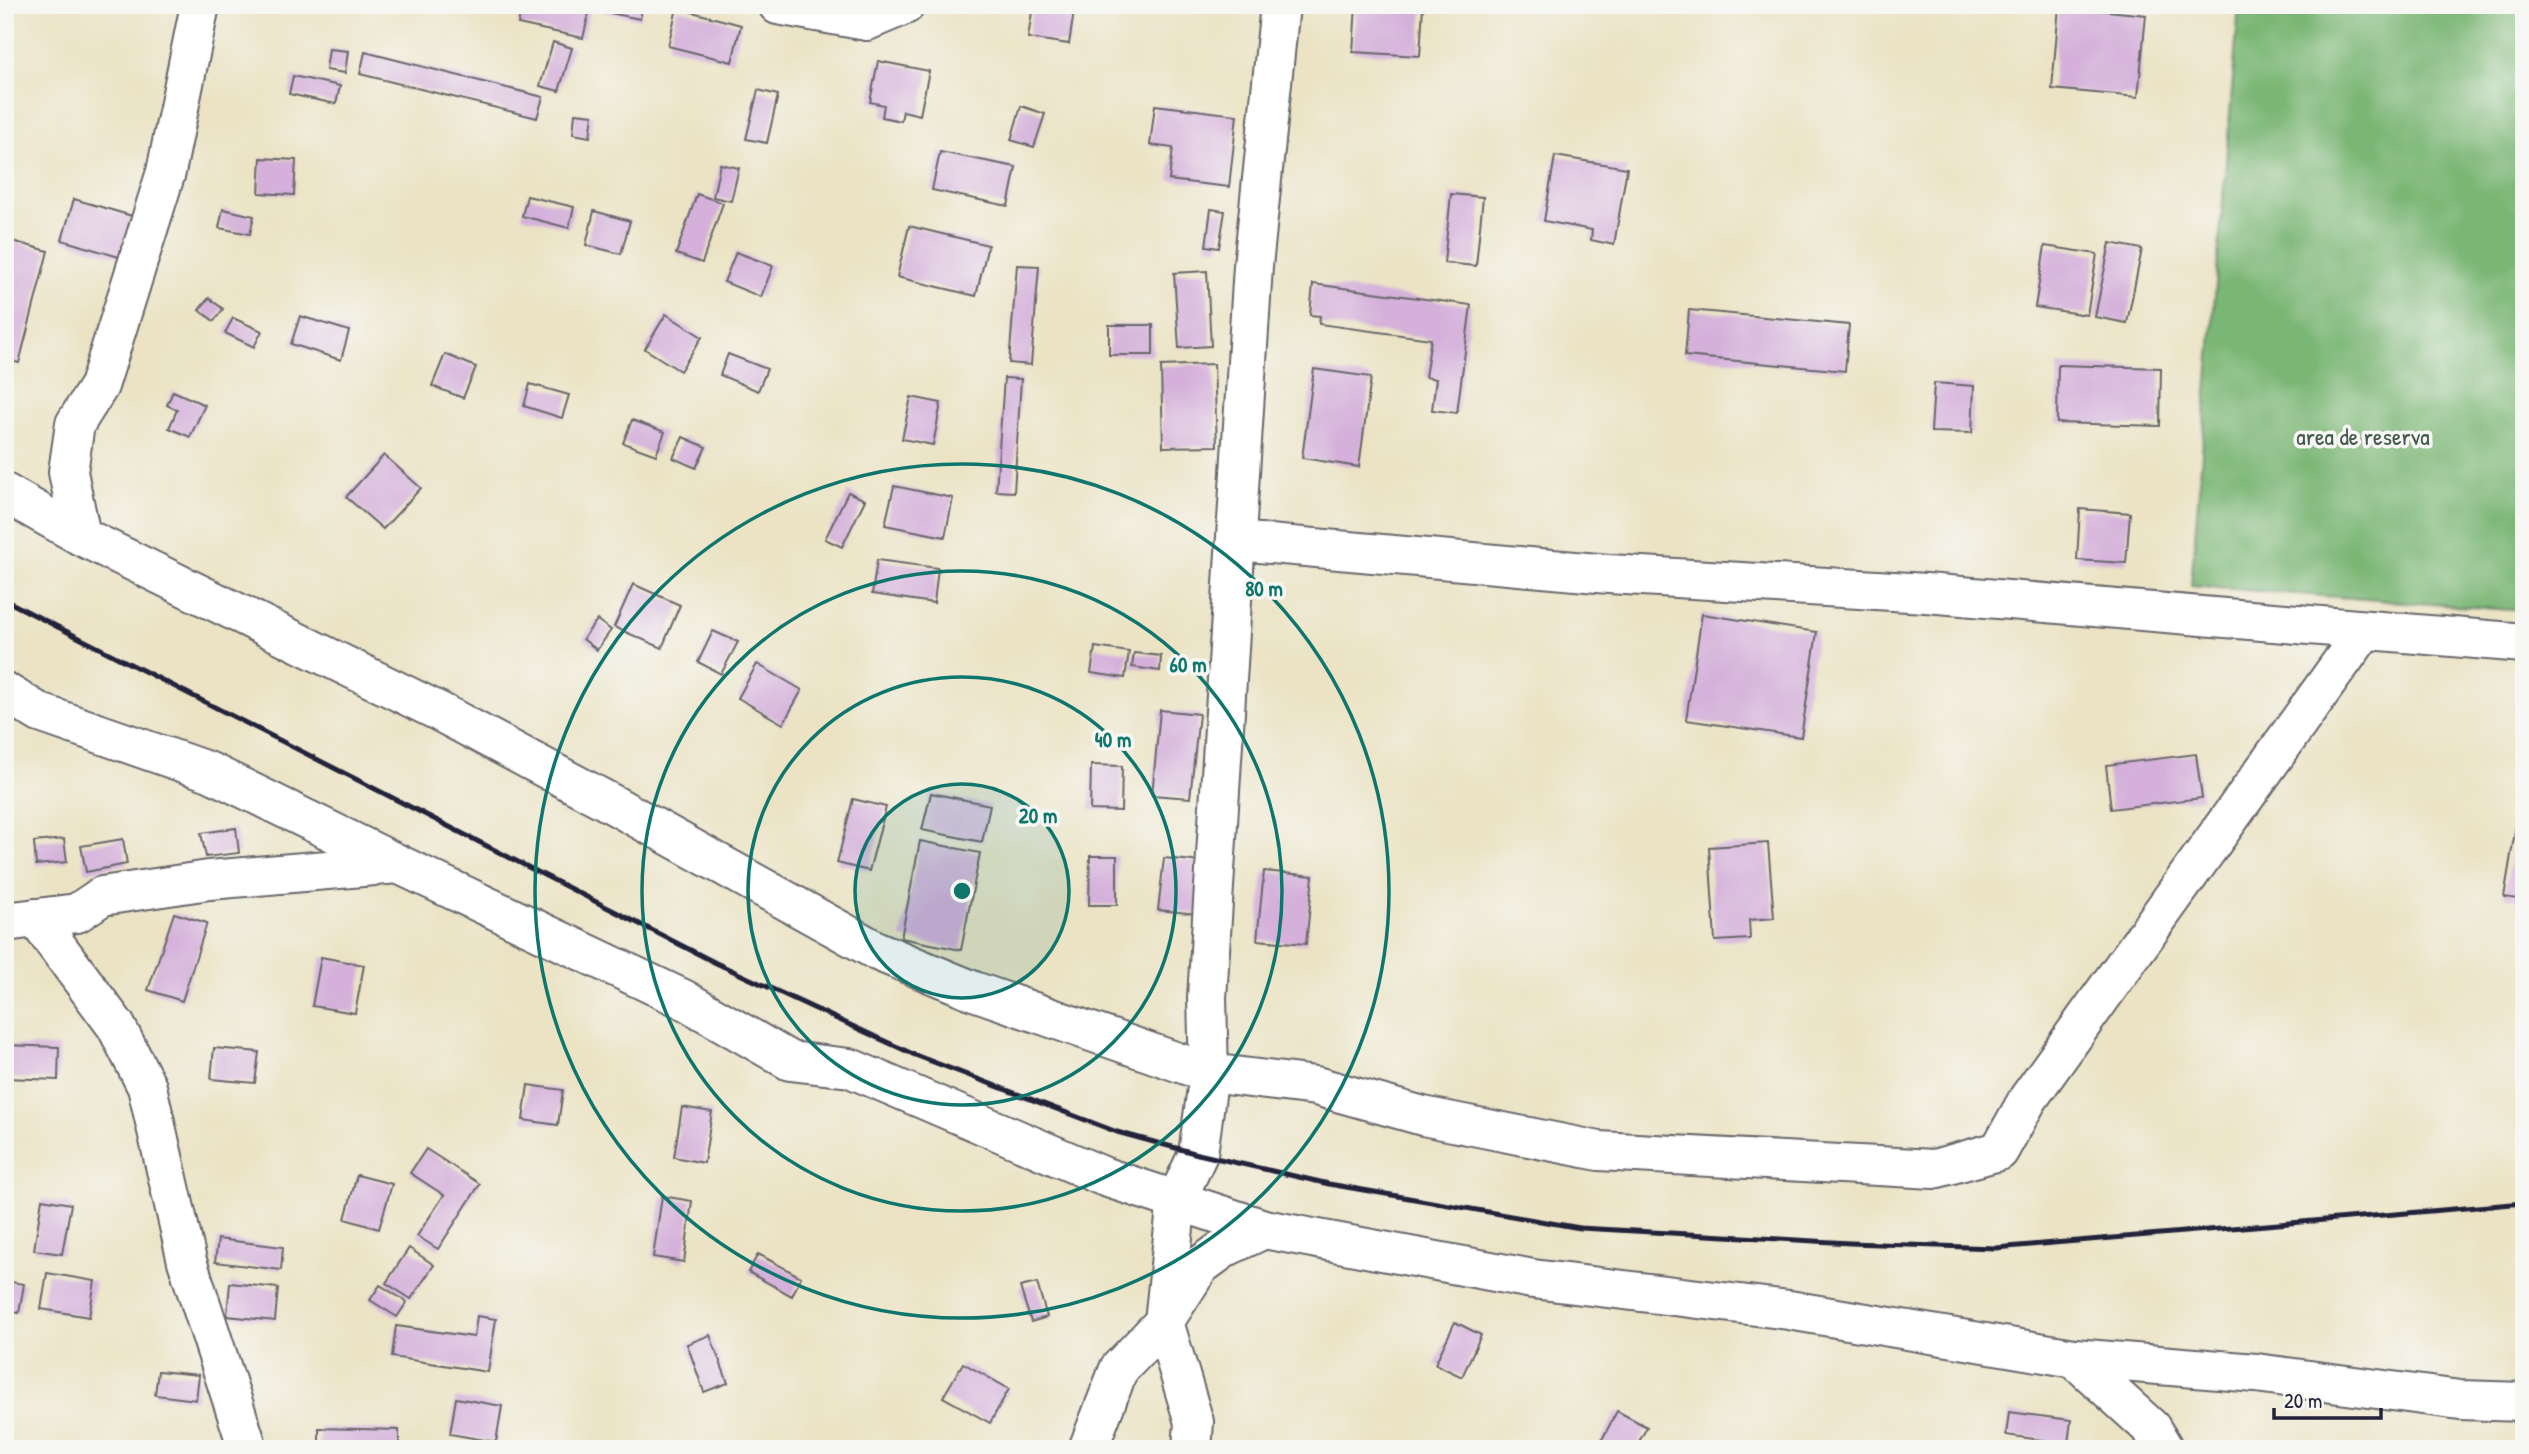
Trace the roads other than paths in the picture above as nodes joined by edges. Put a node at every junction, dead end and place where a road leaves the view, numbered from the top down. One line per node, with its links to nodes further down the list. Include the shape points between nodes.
1 (200, 5): 6 (street, via 166,172 99,386 75,424 68,472)
2 (778, 5): 3 (street, via 867,21)
3 (905, 5)
4 (1280, 5): 7 (street, via 1254,266)
5 (5, 493): 6 (street)
6 (81, 536): 13 (street, via 438,711 877,951 974,991)
7 (1237, 541): 8 (street); 13 (street, via 1207,999)
8 (2364, 631): 9 (street); 13 (street, via 2028,1099 1999,1151 1934,1169 1599,1151 1423,1116 1316,1086)
9 (2524, 643)
10 (5, 692): 11 (street, via 40,713 210,772)
11 (398, 864): 12 (street, via 209,880 102,896 77,913); 14 (street, via 684,999 790,1061 850,1068 1105,1177)
12 (21, 920): 20 (street, via 116,1026 147,1087 187,1261)
13 (1209, 1073): 14 (street, via 1198,1154)
14 (1177, 1199): 15 (street); 16 (street)
15 (1264, 1229): 16 (street, via 1200,1266); 17 (street, via 1533,1279 1789,1310)
16 (1164, 1322): 19 (street); 21 (street, via 1119,1369)
17 (2074, 1358): 18 (street, via 2256,1373 2460,1400); 22 (street, via 2151,1427)
18 (2524, 1402)
19 (1201, 1440)
20 (248, 1449)
21 (1088, 1449)
22 (2165, 1449)

